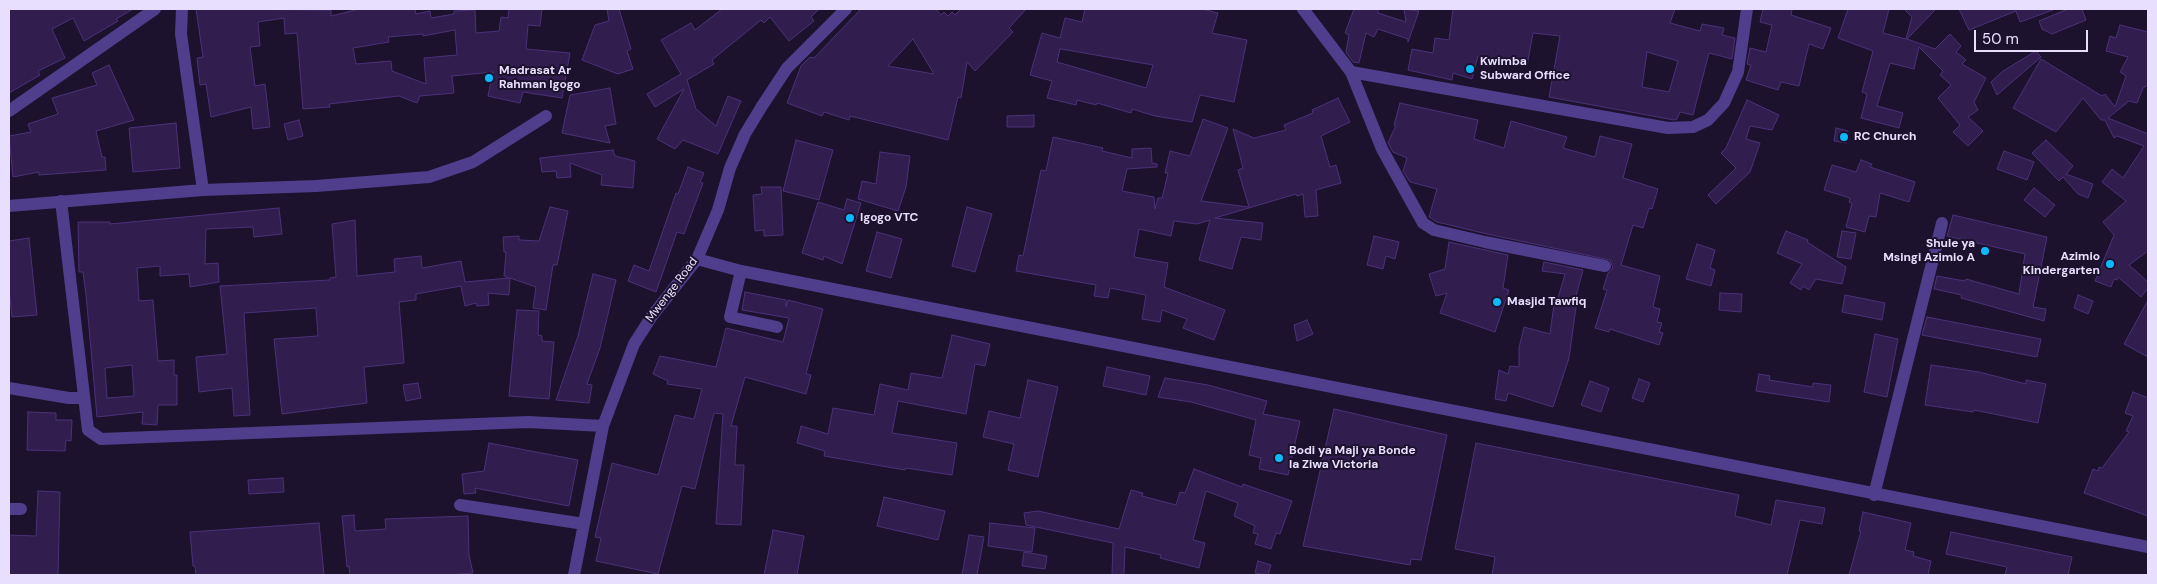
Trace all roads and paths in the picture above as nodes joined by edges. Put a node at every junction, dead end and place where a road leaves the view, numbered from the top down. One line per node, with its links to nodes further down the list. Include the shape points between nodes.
1 (155, 9): 7 (street)
2 (182, 9): 9 (street, via 182,34)
3 (846, 9): 13 (street, Mwenge Road, via 787,68 745,134)
4 (1303, 9): 6 (street)
5 (1747, 9): 6 (street, via 1738,72 1724,103 1708,120 1693,127 1668,128)
6 (1351, 72): 14 (street, via 1382,149 1423,223 1434,230)
7 (9, 112)
8 (546, 116): 9 (street, via 473,162 429,177)
9 (203, 190): 10 (street)
10 (60, 201): 11 (street); 18 (street)
11 (9, 206)
12 (1942, 223): 20 (street)
13 (697, 259): 15 (street); 19 (street, Mwenge Road, via 634,344)
14 (1605, 266)
15 (741, 271): 16 (street, via 730,317); 20 (street)
16 (777, 327)
17 (9, 388): 18 (street)
18 (83, 398): 19 (street, via 88,430 101,439 528,422)
19 (603, 426): 22 (street, Mwenge Road)
20 (1874, 495): 23 (street)
21 (460, 505): 22 (street)
22 (584, 524): 24 (street, Mwenge Road)
23 (2148, 547)
24 (574, 575)

